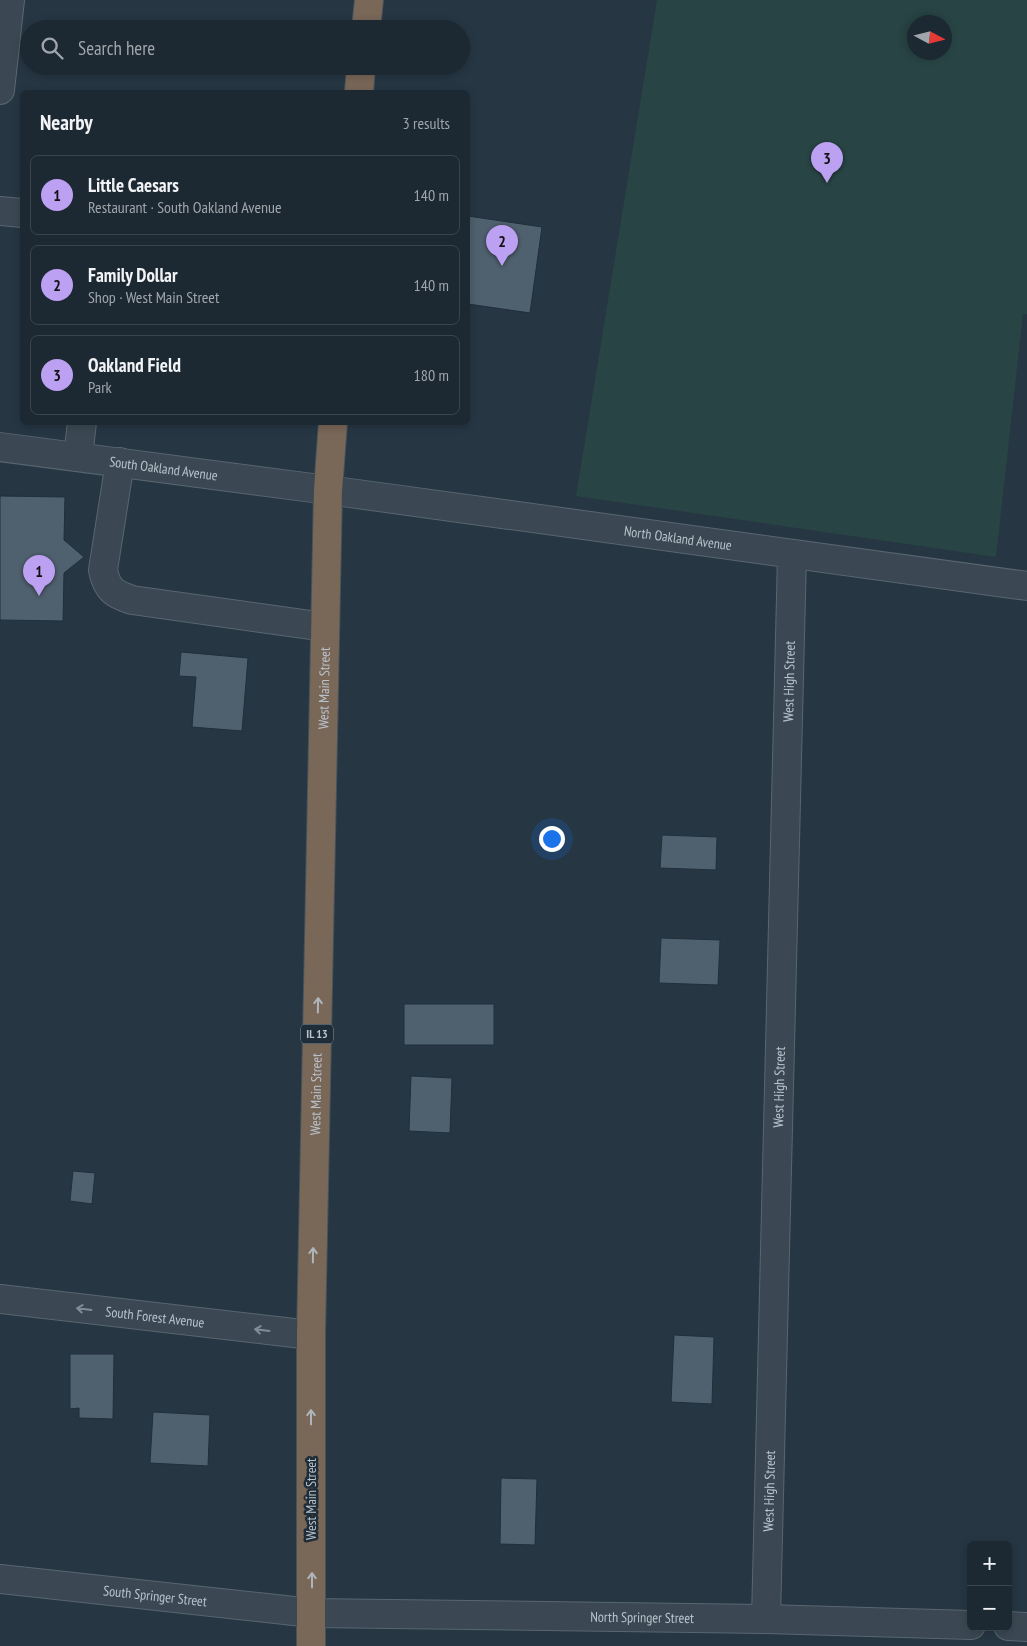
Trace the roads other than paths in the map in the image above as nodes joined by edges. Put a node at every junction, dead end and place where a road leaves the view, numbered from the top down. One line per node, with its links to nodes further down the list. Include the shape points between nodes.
1 (10, 0): 5 (street)
2 (369, 0): 3 (highway)
3 (367, 20)
4 (360, 75): 6 (highway)
5 (0, 90)
6 (359, 90)
7 (0, 210): 8 (street)
8 (20, 213)
9 (82, 425): 12 (street)
10 (333, 425): 14 (highway, West Main Street / IL 13)
11 (0, 447): 12 (street, South Oakland Avenue)
12 (78, 457): 13 (street, South Oakland Avenue)
13 (120, 462): 14 (street, South Oakland Avenue); 17 (street, via 103,570 110,588 132,600)
14 (328, 490): 15 (street, North Oakland Avenue); 17 (highway, West Main Street / IL 13)
15 (792, 555): 16 (street, North Oakland Avenue); 22 (street, West High Street)
16 (1027, 586)
17 (325, 627): 19 (highway, West Main Street / IL 13, one-way to 17)
18 (0, 1299): 19 (street, South Forest Avenue, one-way to 18)
19 (311, 1335): 21 (highway, West Main Street / IL 13, one-way to 19)
20 (0, 1579): 21 (street, South Springer Street)
21 (312, 1613): 22 (street, North Springer Street); 26 (highway, West Main Street / IL 13)
22 (766, 1619): 23 (street, North Springer Street)
23 (967, 1625)
24 (1012, 1626): 25 (street)
25 (1027, 1627)
26 (311, 1646)

